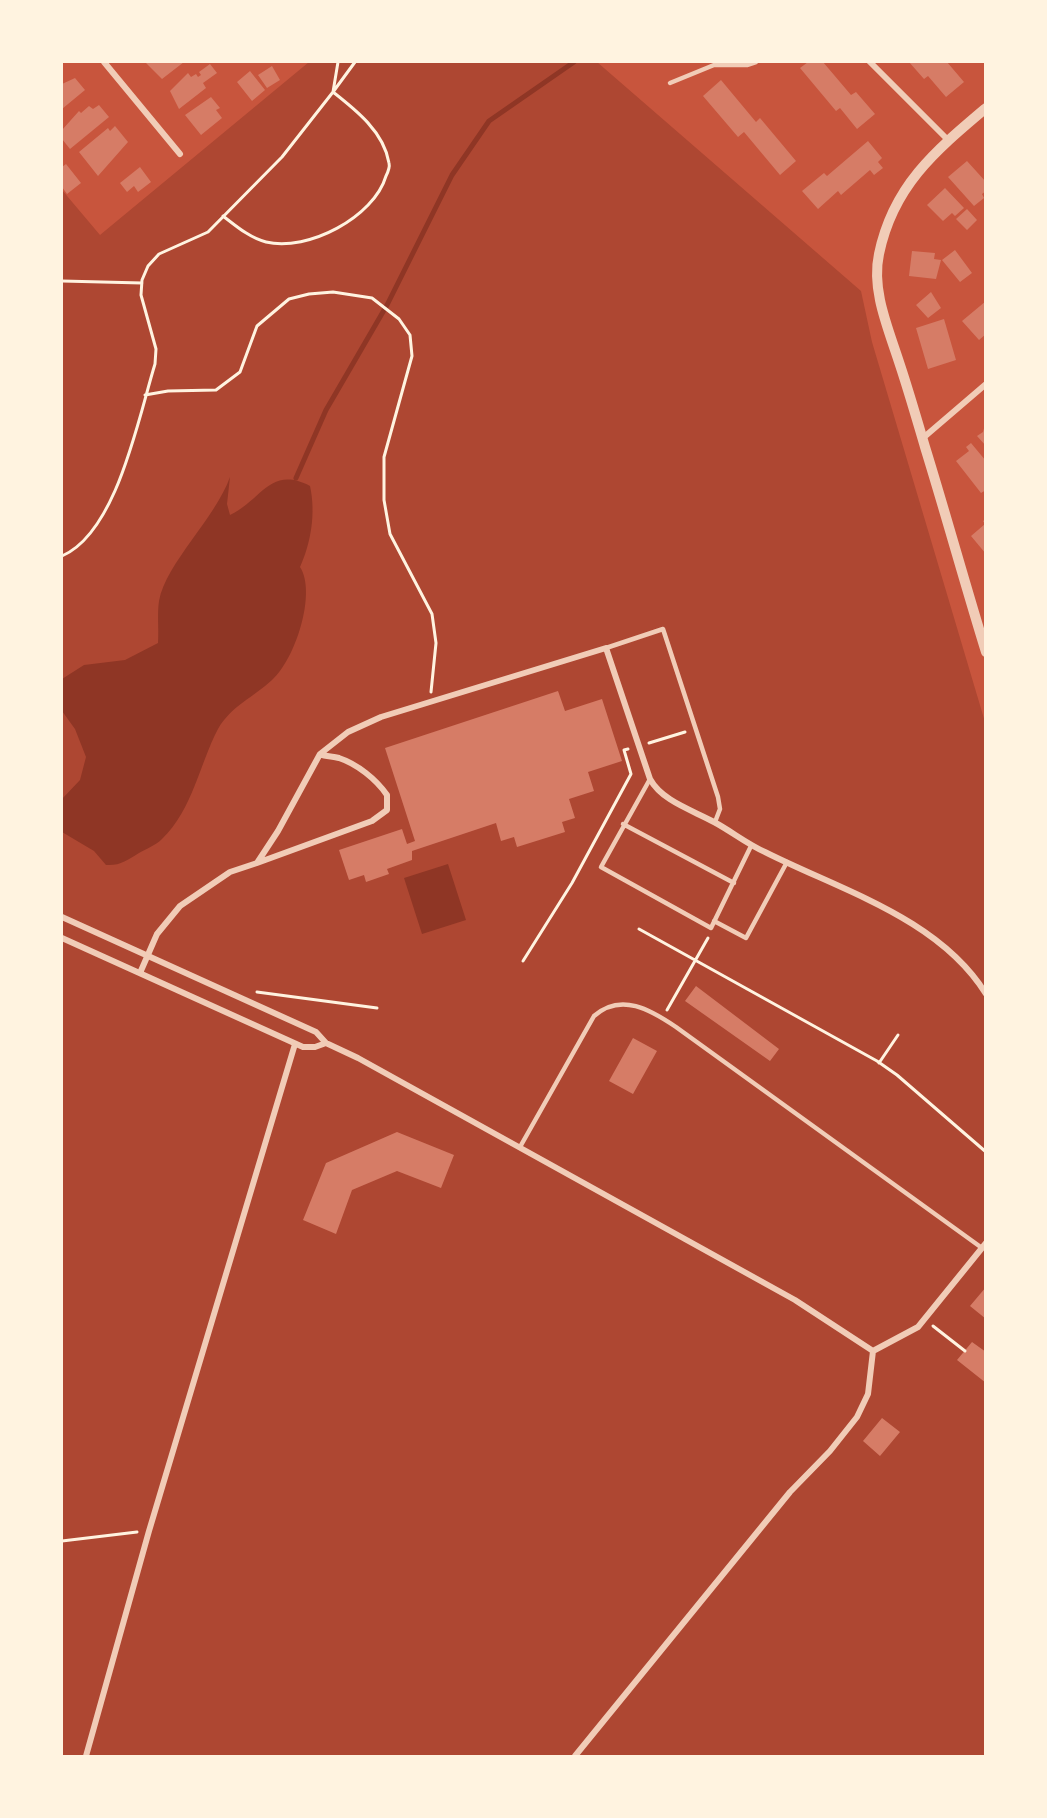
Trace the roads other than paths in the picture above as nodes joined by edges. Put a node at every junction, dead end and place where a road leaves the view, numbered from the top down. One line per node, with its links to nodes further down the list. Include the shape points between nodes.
1 (104, 62): 7 (street)
2 (756, 62): 4 (lane, via 714,65)
3 (870, 62): 6 (street)
4 (670, 83)
5 (986, 108): 6 (street)
6 (948, 140): 9 (street, via 917,172 896,202 877,265 884,315)
7 (180, 154)
8 (986, 384): 9 (street)
9 (923, 438): 11 (street)
10 (606, 648): 12 (street, via 361,725); 13 (street); 14 (lane, via 663,629 719,801)
11 (986, 652)
12 (320, 754): 18 (street); 18 (street, via 348,762 376,781 387,795 387,810 363,825)
13 (650, 779): 14 (street, via 665,796); 15 (lane)
14 (715, 822): 16 (street)
15 (623, 824): 19 (lane); 21 (lane, via 601,867 711,928)
16 (751, 846): 17 (street); 19 (lane)
17 (787, 862): 21 (lane, via 746,938); 25 (street, via 920,930 966,967)
18 (257, 863): 23 (street, via 230,872 180,906 162,926)
19 (734, 883): 21 (lane)
20 (62, 917): 23 (street)
21 (714, 921)
22 (62, 938): 24 (street)
23 (147, 957): 24 (street); 26 (street, via 316,1032)
24 (140, 973): 27 (street)
25 (986, 994)
26 (326, 1043): 27 (street, via 309,1048); 28 (street)
27 (295, 1044): 31 (street, via 149,1531)
28 (520, 1147): 29 (lane, via 589,1024 600,1010 627,1004 663,1018); 30 (street, via 795,1300)
29 (983, 1246): 30 (street, via 918,1326)
30 (873, 1351): 32 (street, via 868,1394 857,1418 790,1492)
31 (87, 1756)
32 (575, 1756)

